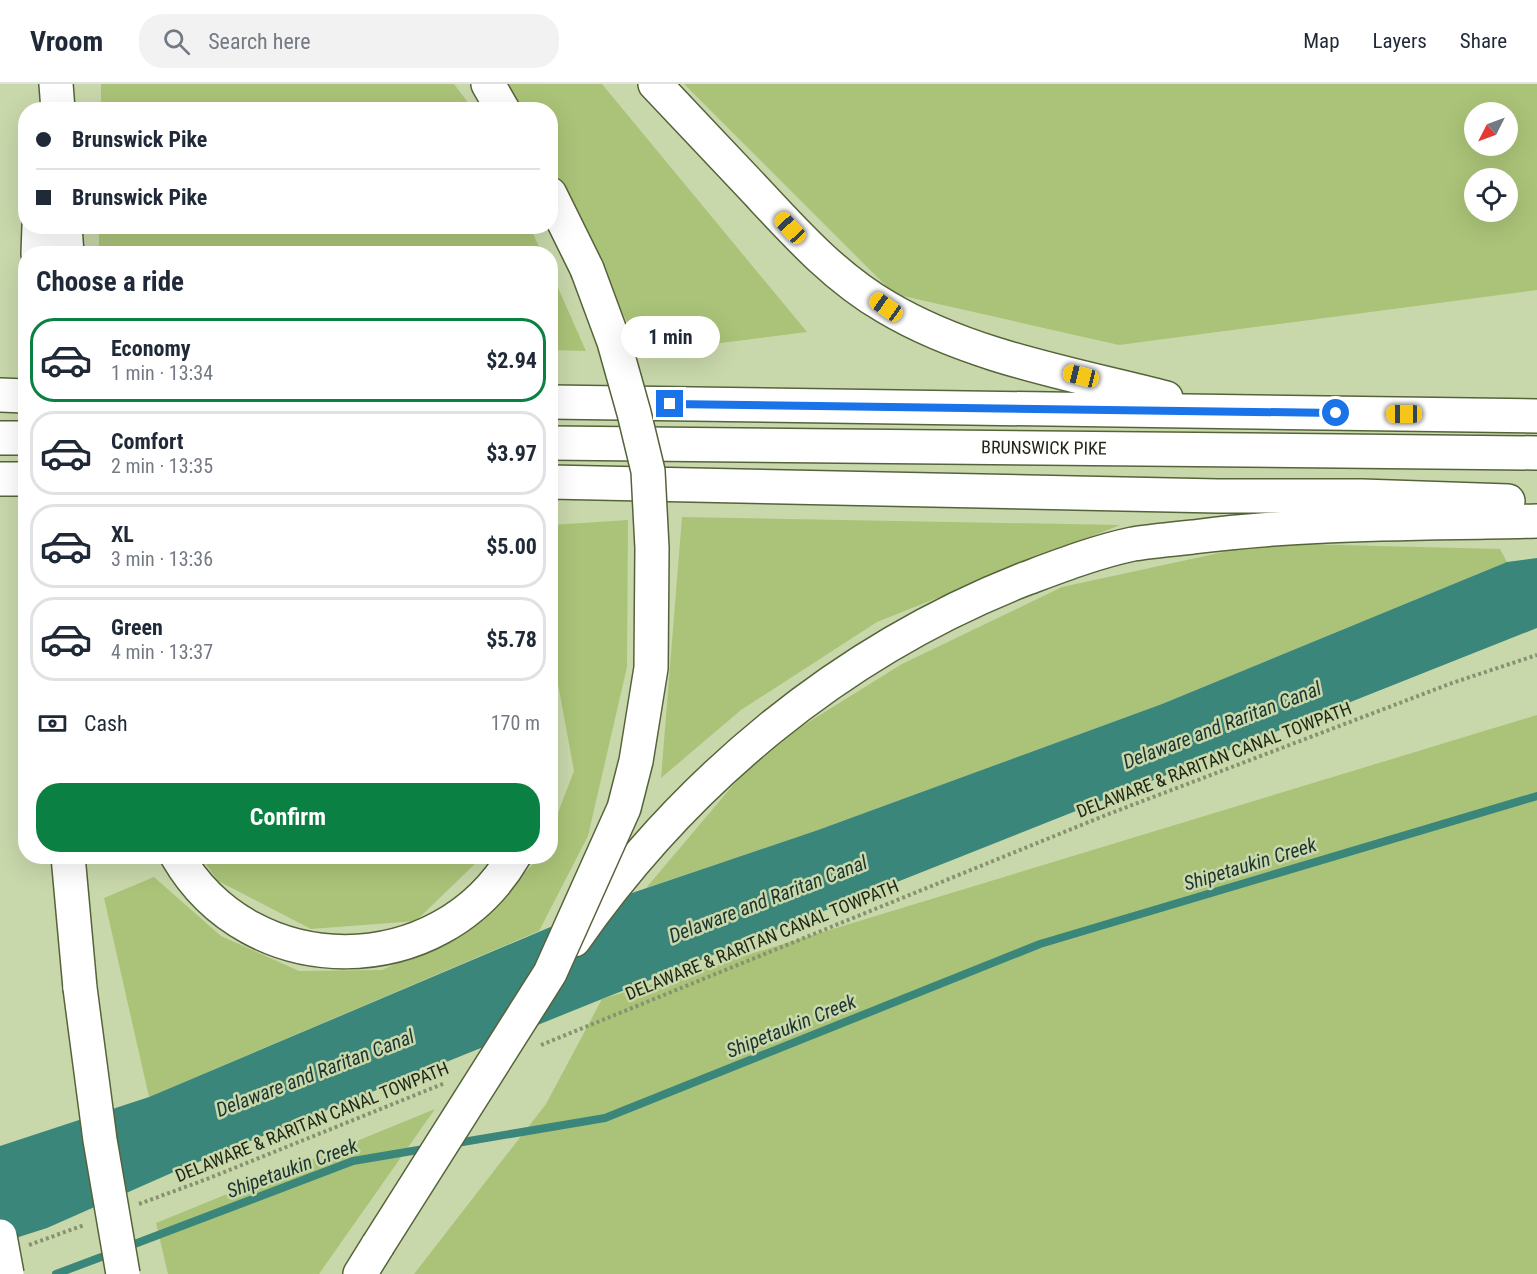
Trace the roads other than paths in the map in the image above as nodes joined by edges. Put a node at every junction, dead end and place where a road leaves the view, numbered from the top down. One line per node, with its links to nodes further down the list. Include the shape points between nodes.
1 (48, 84): 5 (highway)
2 (56, 84): 6 (highway)
3 (488, 84): 7 (highway)
4 (655, 84): 12 (highway, via 805,244 842,277 886,307 933,332 989,352)
5 (47, 102)
6 (57, 102)
7 (498, 102)
8 (558, 210): 26 (highway, bridge, via 587,269 614,342 648,471 651,668 624,808)
9 (0, 395): 10 (highway)
10 (18, 396)
11 (558, 402): 12 (highway)
12 (1217, 411): 13 (highway)
13 (1537, 416)
14 (0, 438): 15 (highway)
15 (18, 438)
16 (558, 443): 17 (highway, BRUNSWICK PIKE)
17 (1537, 453)
18 (0, 479): 19 (highway)
19 (18, 479)
20 (558, 482): 21 (highway)
21 (1537, 501)
22 (1537, 521): 26 (highway, bridge, via 1288,526 1132,545 1004,587 913,631 844,673 771,726 717,773 654,837 597,906)
23 (69, 864): 27 (highway, bridge, via 100,1140)
24 (182, 864): 25 (highway, via 209,899 237,922 288,944 342,952 385,948 451,922 480,899)
25 (509, 864)
26 (550, 974): 28 (highway, bridge)
27 (123, 1274)
28 (360, 1274)

